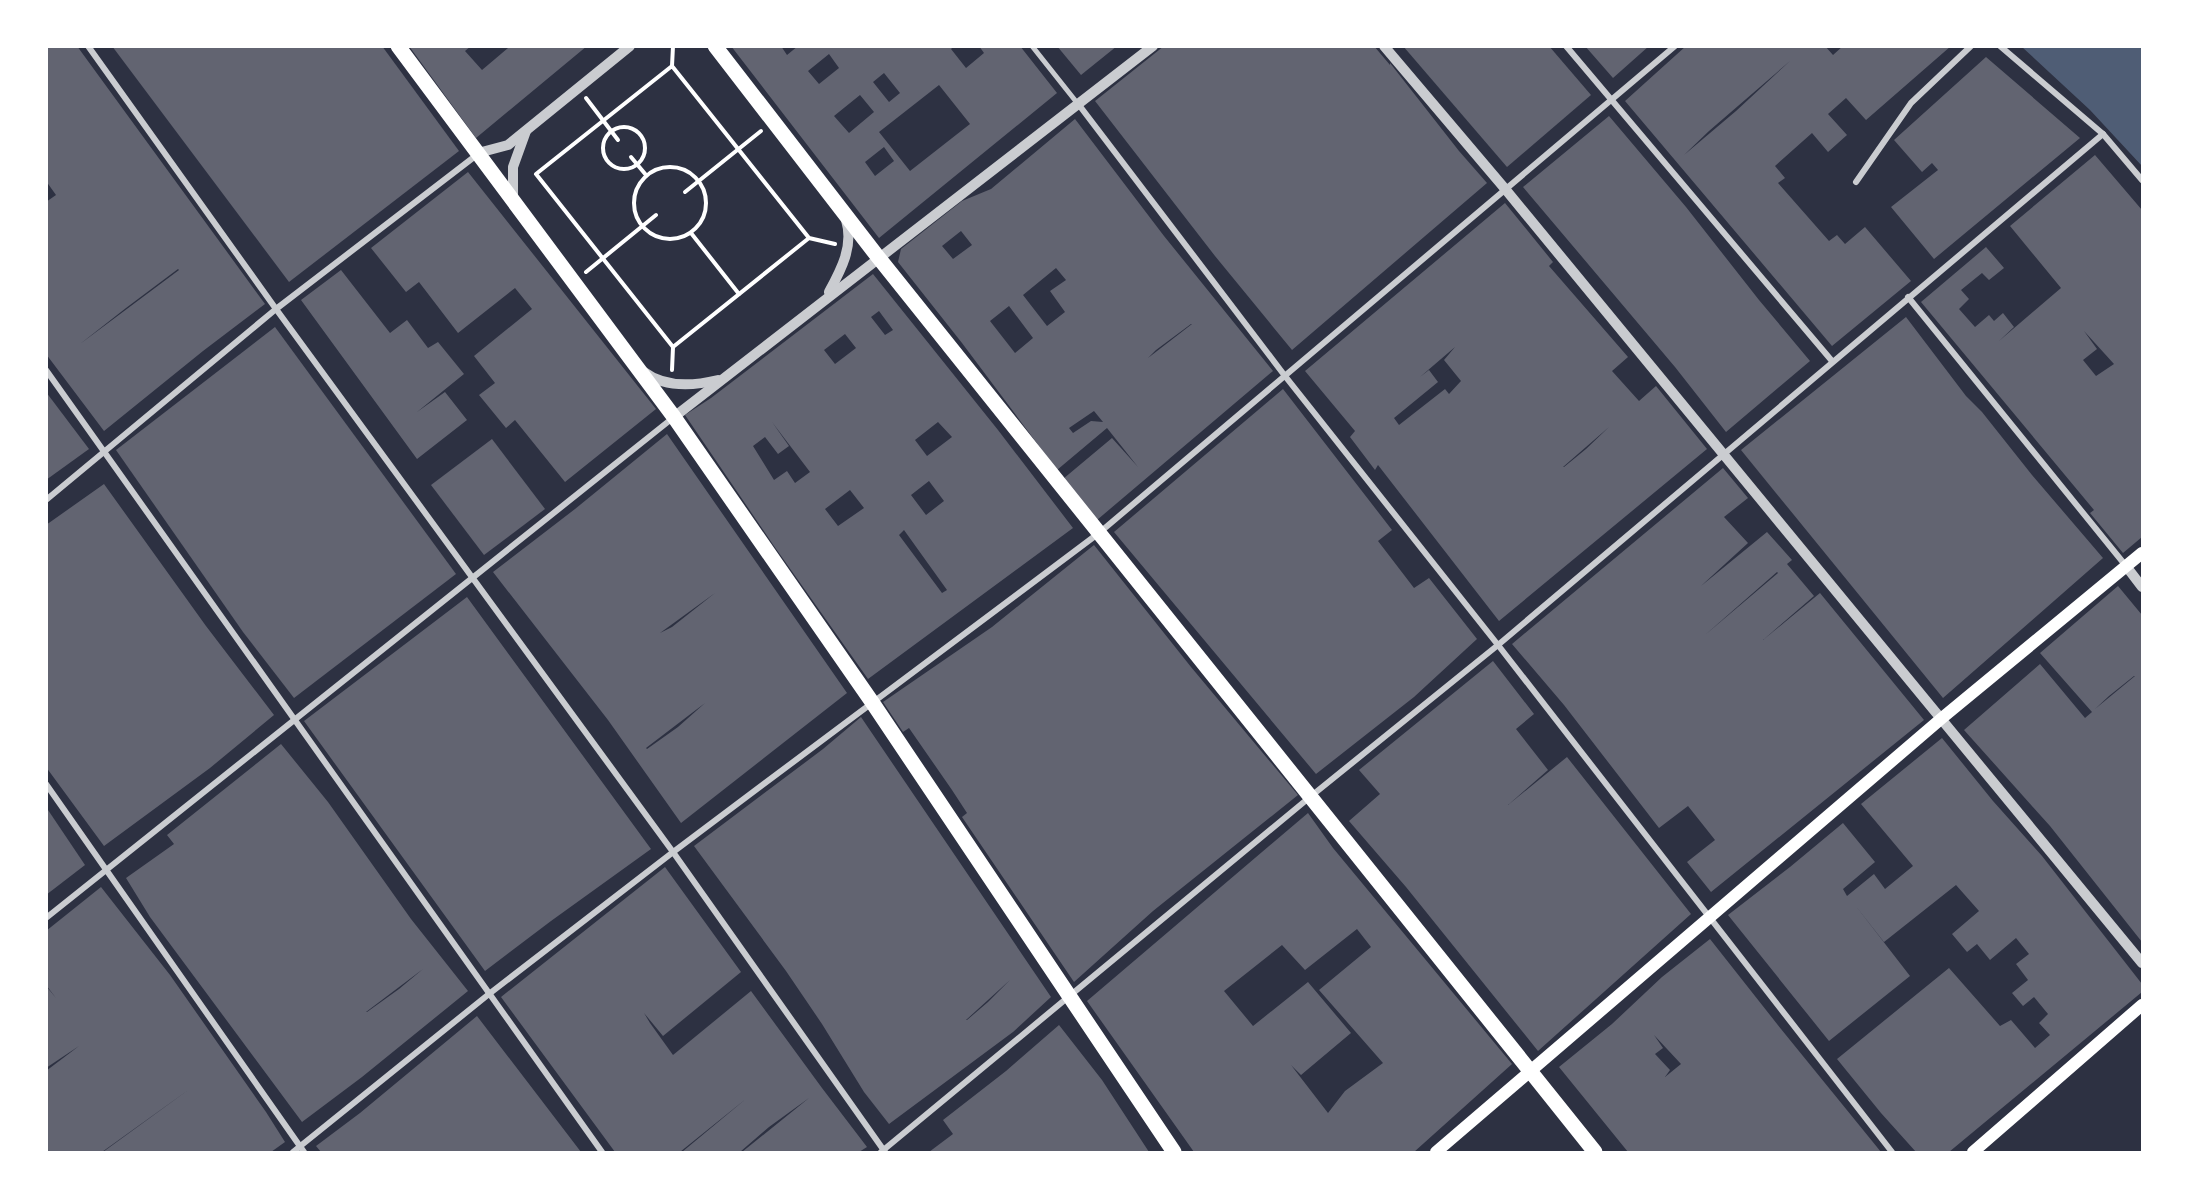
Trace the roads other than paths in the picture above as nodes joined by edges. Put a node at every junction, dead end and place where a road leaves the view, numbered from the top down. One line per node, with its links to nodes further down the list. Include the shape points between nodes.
1 (88, 46): 25 (street)
2 (398, 46): 16 (main road)
3 (630, 46): 14 (street)
4 (715, 46): 21 (main road)
5 (1032, 46): 13 (street)
6 (1153, 46): 13 (street)
7 (1384, 46): 19 (street)
8 (1566, 46): 12 (street)
9 (1675, 46): 12 (street)
10 (1971, 46): 18 (street, via 1911,103)
11 (2000, 46): 15 (street)
12 (1613, 100): 19 (street); 26 (street)
13 (1079, 105): 22 (street); 29 (street)
14 (526, 131): 16 (street, via 508,145); 20 (street, via 513,167)
15 (2103, 134): 17 (street); 23 (street)
16 (478, 153): 20 (main road); 25 (street)
17 (2142, 180)
18 (1856, 182)
19 (1506, 190): 29 (street); 33 (street)
20 (513, 199): 27 (main road)
21 (841, 207): 22 (main road); 24 (street, via 849,246)
22 (878, 257): 24 (street); 35 (main road)
23 (1908, 297): 26 (street); 37 (street)
24 (826, 298): 30 (street)
25 (276, 309): 32 (street); 38 (street)
26 (1832, 361): 33 (street)
27 (639, 368): 30 (street, via 671,383); 31 (main road)
28 (46, 370): 32 (street)
29 (1285, 376): 35 (street); 40 (street)
30 (722, 380): 31 (street)
31 (674, 417): 38 (street); 41 (main road)
32 (105, 452): 34 (street); 43 (street)
33 (1724, 455): 40 (street); 42 (street)
34 (46, 500)
35 (1099, 533): 41 (street); 45 (main road)
36 (2142, 553): 37 (main road)
37 (2126, 566): 39 (street); 42 (main road)
38 (474, 578): 43 (street); 46 (street)
39 (2142, 587)
40 (1498, 645): 45 (street); 49 (street)
41 (872, 702): 46 (street); 52 (main road)
42 (1942, 718): 49 (main road); 50 (street)
43 (295, 720): 47 (street); 51 (street)
44 (46, 784): 47 (street)
45 (1310, 797): 52 (street); 54 (main road)
46 (673, 852): 51 (street); 58 (street)
47 (107, 869): 48 (street); 55 (street)
48 (46, 918)
49 (1710, 919): 54 (main road); 62 (street)
50 (2142, 963)
51 (489, 994): 55 (street); 57 (street)
52 (1070, 998): 58 (street); 59 (main road)
53 (2142, 1005): 63 (main road)
54 (1530, 1071): 60 (main road); 61 (main road)
55 (302, 1150): 56 (street)
56 (293, 1152)
57 (602, 1152)
58 (883, 1152)
59 (1174, 1152)
60 (1436, 1152)
61 (1595, 1152)
62 (1892, 1152)
63 (1973, 1152)

